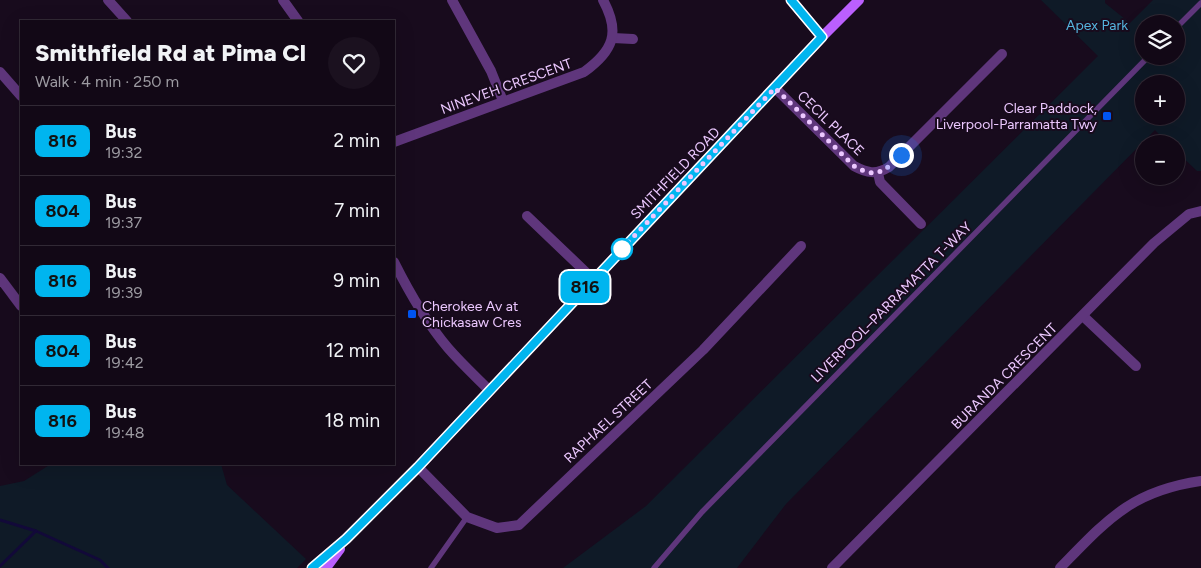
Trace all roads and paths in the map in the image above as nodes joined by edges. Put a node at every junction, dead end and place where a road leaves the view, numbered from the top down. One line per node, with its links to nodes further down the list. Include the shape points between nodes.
1 (108, 0): 9 (street)
2 (283, 0): 10 (street)
3 (452, 0): 19 (street, via 491,71)
4 (603, 0): 12 (street)
5 (792, 0): 11 (main road)
6 (860, 0): 11 (main road, SMITHFIELD ROAD)
7 (1201, 3): 8 (lane)
8 (1185, 19)
9 (126, 20)
10 (297, 20)
11 (822, 37): 17 (main road, SMITHFIELD ROAD)
12 (613, 38): 13 (street); 19 (street, NINEVEH CRESCENT, via 609,49 584,72)
13 (633, 39)
14 (1002, 54): 21 (street, via 889,166)
15 (1139, 65): 42 (lane, LIVERPOOL–PARRAMATTA T-WAY, via 702,512)
16 (0, 72): 18 (street)
17 (775, 88): 21 (street, CECIL PLACE, via 854,166 864,172); 28 (main road, SMITHFIELD ROAD)
18 (20, 95)
19 (502, 101): 20 (street, NINEVEH CRESCENT)
20 (395, 142)
21 (878, 173): 24 (street, via 880,182)
22 (1201, 212): 32 (street, BURANDA CRESCENT, via 1189,214 1154,243)
23 (527, 216): 28 (street)
24 (920, 224)
25 (801, 246): 37 (street, RAPHAEL STREET, via 703,350 519,525 497,528)
26 (395, 264): 29 (street)
27 (0, 278): 31 (street)
28 (593, 279): 34 (main road, SMITHFIELD ROAD)
29 (404, 283): 30 (street); 34 (street, via 449,349)
30 (395, 288)
31 (20, 305)
32 (1083, 316): 33 (street); 43 (street, BURANDA CRESCENT)
33 (1136, 366)
34 (489, 390): 35 (main road, SMITHFIELD ROAD)
35 (418, 467): 37 (street, RAPHAEL STREET); 38 (main road, SMITHFIELD ROAD)
36 (1201, 481): 44 (street, via 1168,487 1128,505)
37 (467, 518): 41 (lane)
38 (346, 539): 39 (main road, SMITHFIELD ROAD); 40 (main road, SMITHFIELD ROAD)
39 (312, 568)
40 (326, 568)
41 (431, 568)
42 (654, 568)
43 (832, 568)
44 (1060, 568)

